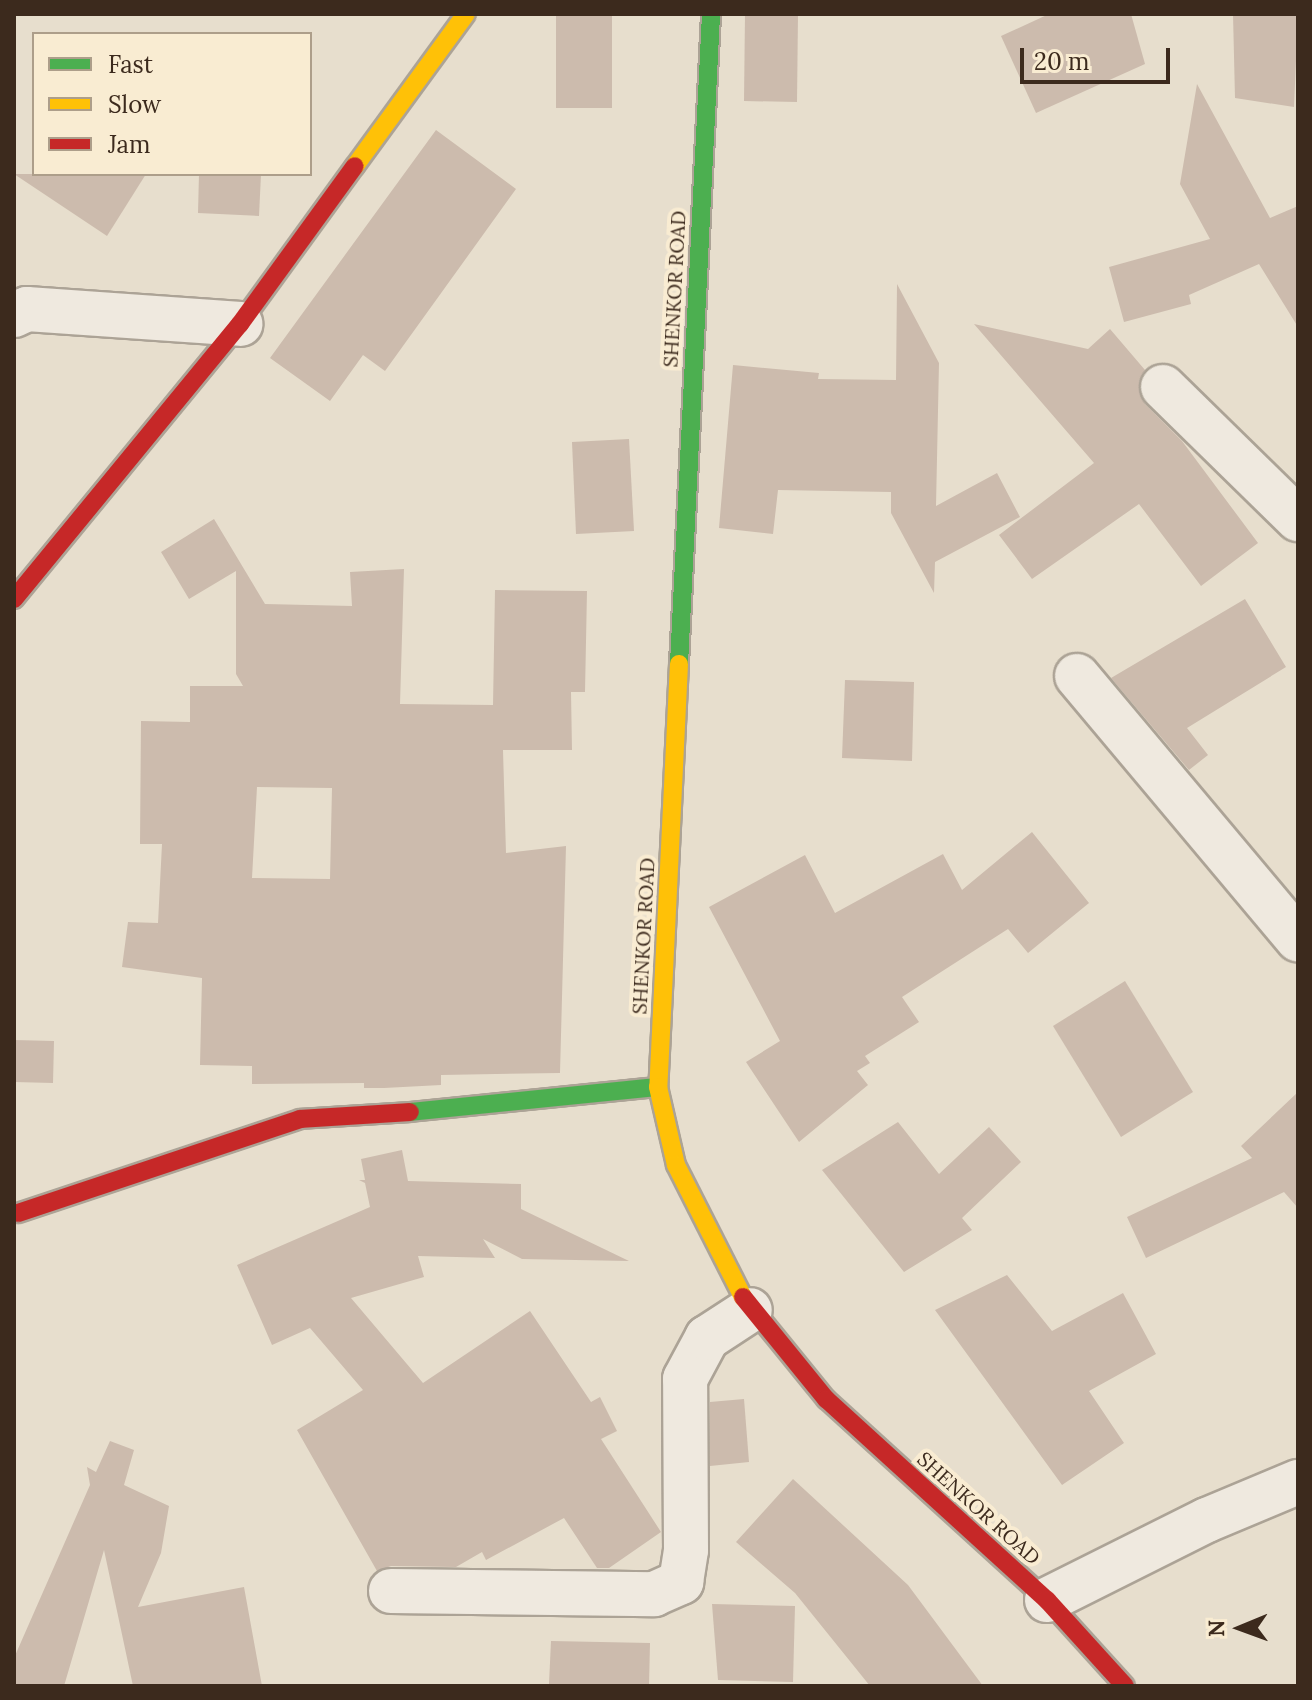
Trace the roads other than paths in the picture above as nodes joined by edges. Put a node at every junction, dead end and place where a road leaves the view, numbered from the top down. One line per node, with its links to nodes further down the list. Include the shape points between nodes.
1 (466, 14): 4 (main road)
2 (711, 14): 10 (main road, SHENKOR ROAD)
3 (18, 306): 4 (street)
4 (240, 324): 7 (main road)
5 (1163, 387): 6 (street)
6 (1298, 519)
7 (14, 599)
8 (1077, 676): 9 (street)
9 (1298, 939)
10 (658, 1087): 11 (main road, via 300,1119); 12 (main road, SHENKOR ROAD, via 676,1165)
11 (18, 1213)
12 (750, 1310): 14 (street, via 707,1338 685,1379 686,1550 681,1582 654,1594); 15 (main road, SHENKOR ROAD, via 826,1399)
13 (1298, 1482): 15 (street, via 1207,1520)
14 (391, 1591)
15 (1047, 1600): 16 (main road, SHENKOR ROAD)
16 (1125, 1686)

